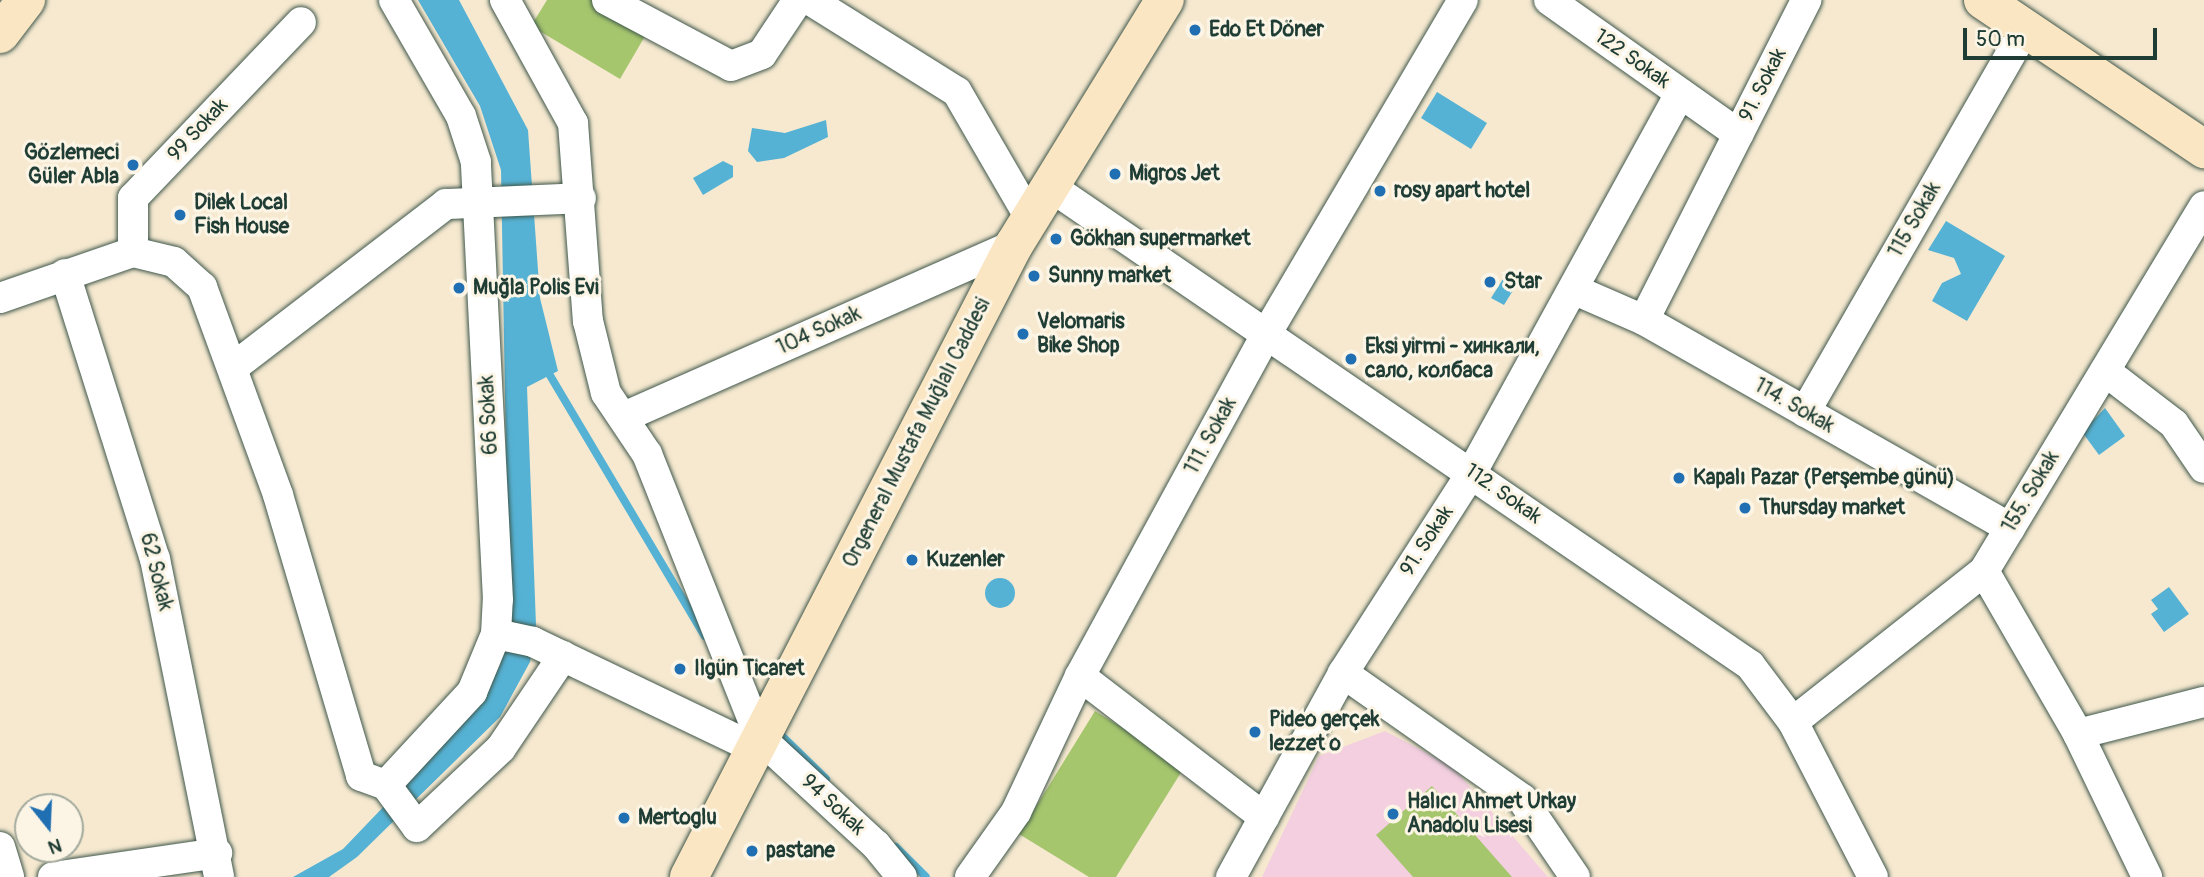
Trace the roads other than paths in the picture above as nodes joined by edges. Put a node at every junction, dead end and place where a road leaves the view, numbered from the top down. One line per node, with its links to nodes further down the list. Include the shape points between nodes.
1 (26, 0): 14 (street)
2 (394, 0): 20 (street, 66 Sokak, via 466,128)
3 (505, 0): 19 (street, via 573,123)
4 (607, 0): 5 (street, via 715,62 748,64 762,54)
5 (797, 0)
6 (810, 0): 22 (street, via 957,92)
7 (1165, 0): 18 (street, Orgeneral Mustafa Muğlalı Caddesi)
8 (1463, 0): 28 (street, 111. Sokak)
9 (1549, 0): 15 (street, 122 Sokak)
10 (1806, 0): 16 (street, 91. Sokak)
11 (1983, 0): 13 (street)
12 (301, 22): 23 (street, 99 Sokak, via 134,198)
13 (2025, 29): 17 (street); 31 (street, 115 Sokak)
14 (0, 34)
15 (1680, 93): 16 (street, 122 Sokak); 25 (street, 91. Sokak)
16 (1738, 134): 27 (street, 91. Sokak)
17 (2204, 149)
18 (1051, 187): 22 (street, Orgeneral Mustafa Muğlalı Caddesi); 28 (street, 112. Sokak)
19 (581, 198): 20 (street); 32 (street, via 596,363)
20 (487, 200): 29 (street, via 429,212); 37 (street, 66 Sokak)
21 (2204, 206): 30 (street, 155. Sokak)
22 (1022, 232): 32 (street, 104 Sokak); 44 (street, Orgeneral Mustafa Muğlalı Caddesi)
23 (133, 252): 24 (street); 29 (street, via 189,272)
24 (65, 274): 26 (street); 48 (street, 62 Sokak, via 155,559)
25 (1575, 290): 27 (street, 114. Sokak); 34 (street, 91. Sokak)
26 (0, 298)
27 (1644, 320): 31 (street, 114. Sokak)
28 (1268, 331): 34 (street, 112. Sokak); 40 (street, 111. Sokak)
29 (235, 366): 45 (street)
30 (2105, 371): 33 (street, via 2174,424); 35 (street, 155. Sokak)
31 (1805, 412): 35 (street, 114. Sokak)
32 (624, 417): 44 (street, via 647,454)
33 (2204, 468)
34 (1472, 472): 39 (street, 91. Sokak); 42 (street, 112. Sokak, via 1750,664)
35 (2010, 528): 36 (street, 155. Sokak)
36 (1984, 571): 42 (street, 155. Sokak); 43 (street)
37 (512, 637): 38 (street); 45 (street, 66 Sokak, via 472,692)
38 (563, 656): 44 (street); 45 (street, via 501,748 417,827)
39 (1343, 673): 46 (street, 91. Sokak); 55 (street, via 1522,799)
40 (1080, 676): 46 (street); 53 (street, 111. Sokak, via 1016,812)
41 (2204, 702): 43 (street)
42 (1793, 722): 56 (street, 112. Sokak)
43 (2078, 734): 57 (street)
44 (756, 742): 51 (street, Orgeneral Mustafa Muğlalı Caddesi); 52 (street, 94 Sokak, via 876,845)
45 (386, 792)
46 (1264, 817): 54 (street, 91. Sokak)
47 (0, 847): 49 (street)
48 (218, 865): 50 (street)
49 (9, 877)
50 (53, 877)
51 (689, 877)
52 (902, 877)
53 (970, 877)
54 (1231, 877)
55 (1575, 877)
56 (1872, 877)
57 (2147, 877)

